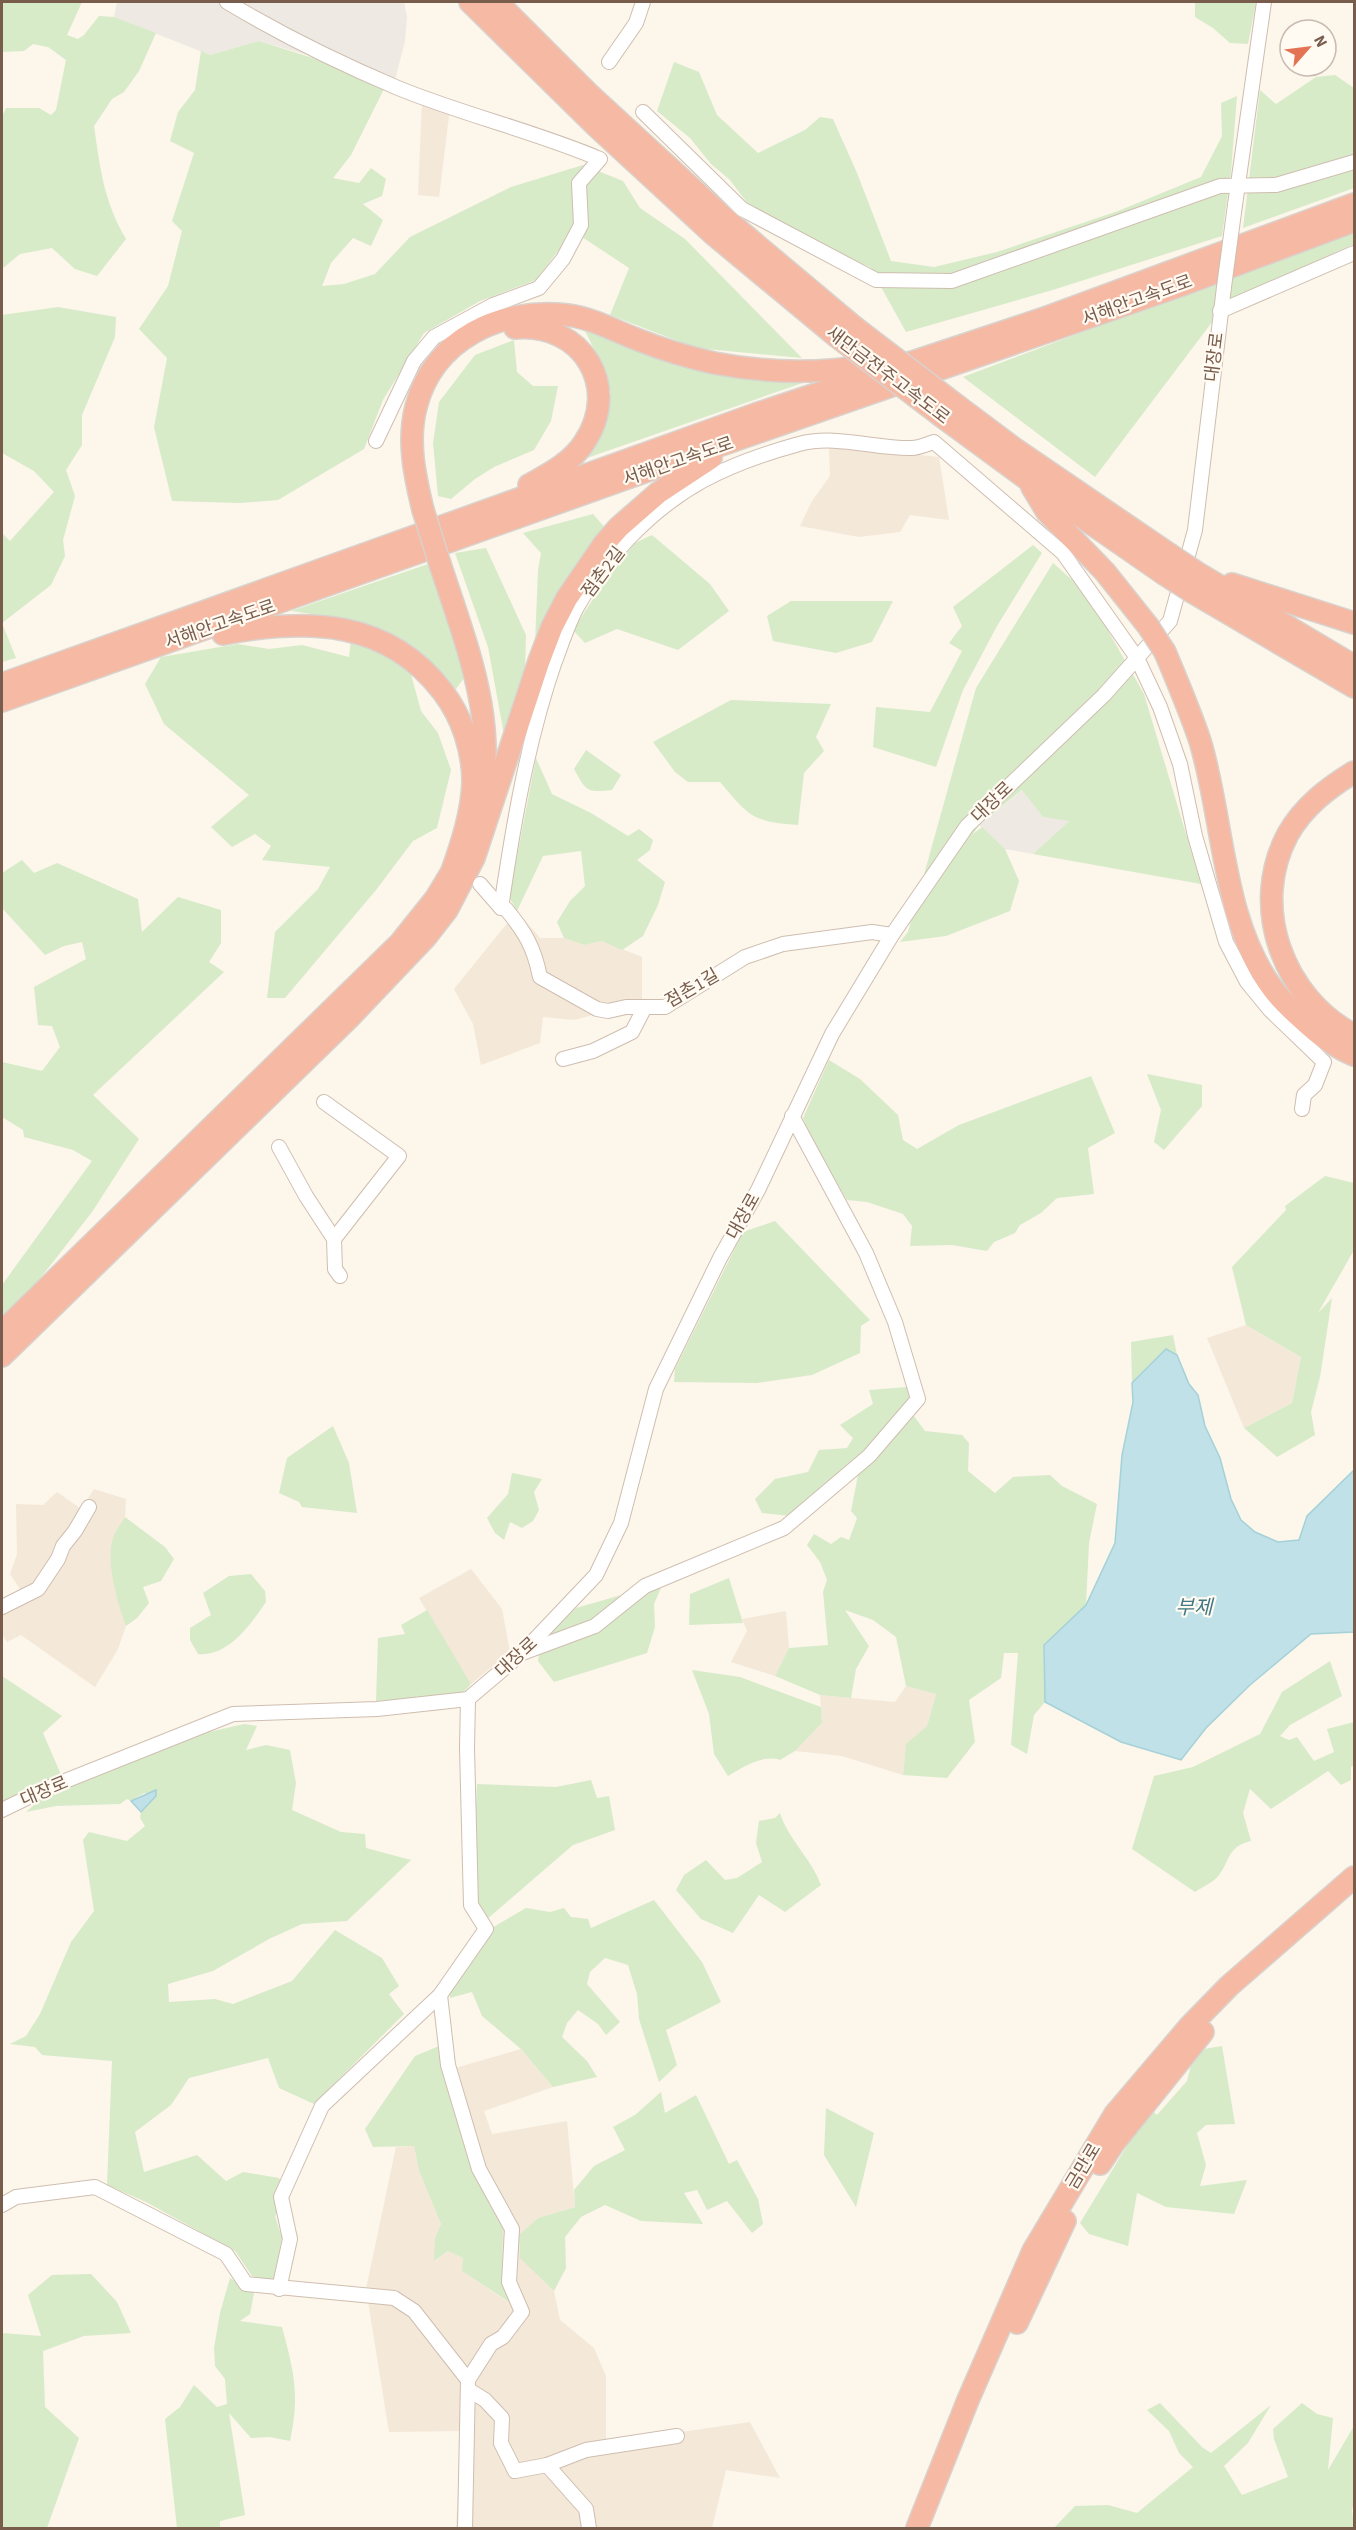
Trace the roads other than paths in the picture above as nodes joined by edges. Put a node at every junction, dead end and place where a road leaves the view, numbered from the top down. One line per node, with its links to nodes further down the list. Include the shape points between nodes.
1 (227, 2): 17 (street, via 285,36 399,88 564,143 600,159 579,183 581,225 563,259 539,288 493,305 434,337 414,361)
2 (470, 2): 14 (highway, 새만금전주고속도로, via 713,234)
3 (497, 2): 14 (highway, 새만금전주고속도로, via 588,93)
4 (643, 2): 6 (street, via 636,23)
5 (1264, 2): 9 (street, 대장로)
6 (609, 62)
7 (643, 112): 9 (street, via 742,209 876,280 952,281 1220,186)
8 (1354, 162): 9 (street, via 1276,185)
9 (1237, 187): 13 (street, 대장로, bridge)
10 (1354, 204): 15 (highway, 서해안고속도로, via 1042,319)
11 (1354, 220): 16 (highway, 서해안고속도로, via 1182,285)
12 (1354, 253): 13 (street)
13 (1220, 311): 25 (street, 대장로, via 1195,530 1170,621)
14 (844, 331): 18 (highway, 새만금전주고속도로, bridge, via 940,415); 21 (highway, 새만금전주고속도로, bridge, via 959,407)
15 (934, 354): 19 (highway, 서해안고속도로); 19 (highway, via 840,370 785,371 676,354 568,315 521,314 500,319 453,345 425,382 416,408 413,460)
16 (780, 425): 24 (highway, 서해안고속도로); 31 (highway, via 682,476 636,511 598,551 552,627)
17 (376, 441)
18 (1026, 479): 21 (highway, 새만금전주고속도로); 38 (highway, bridge, via 1047,512 1105,572 1165,652 1200,741 1230,881 1256,961 1274,990 1321,1037)
19 (433, 515): 19 (highway, via 426,473 425,425 433,395 454,362 488,336 516,328 550,330 578,348 591,366 599,396 597,416 584,444 540,479); 20 (highway); 27 (highway, 서해안고속도로)
20 (445, 562): 31 (highway, via 482,663 493,716 493,761); 32 (highway, via 482,700 485,729 485,764 477,813)
21 (1166, 564): 22 (highway, 새만금전주고속도로, bridge)
22 (1194, 582): 23 (highway); 26 (highway, 새만금전주고속도로); 28 (highway, 새만금전주고속도로)
23 (1354, 623)
24 (150, 648): 29 (highway, 서해안고속도로); 32 (highway, via 258,627 306,625 364,634 412,659 448,699 460,721 471,761 471,799)
25 (1137, 658): 34 (street, 점촌2길, via 1063,553 934,442 914,448 816,441 747,461 701,481 669,503 621,546 575,610 543,696 520,793); 35 (street, 대장로, via 1104,695 967,826); 41 (street, via 1180,764 1226,942 1247,982 1324,1062 1315,1085 1304,1095)
26 (1354, 666)
27 (2, 684)
28 (1354, 687)
29 (2, 701)
30 (1354, 772): 37 (highway, via 1327,789 1288,834 1272,884 1272,914 1277,941 1291,977 1339,1027)
31 (483, 832): 47 (highway, via 460,887 426,937 348,1019)
32 (451, 874): 46 (highway, via 420,921 373,971)
33 (480, 885): 34 (street, 점촌1길)
34 (501, 908): 36 (street, 점촌1길, via 524,932 540,976 597,1009)
35 (892, 935): 36 (street, 점촌1길, via 872,932 783,944 745,957 665,1007); 42 (street, 대장로, via 832,1034)
36 (645, 1007): 39 (street, via 632,1032 593,1051)
37 (1354, 1035)
38 (1354, 1054)
39 (563, 1059)
40 (324, 1102): 44 (street, via 399,1156)
41 (1302, 1109)
42 (792, 1116): 50 (street, 대장로, via 656,1389 621,1523 596,1575); 50 (street, via 866,1253 895,1322 918,1399 869,1456 784,1528 645,1586 596,1626)
43 (279, 1147): 44 (street)
44 (334, 1239): 45 (street, via 335,1269)
45 (340, 1276)
46 (2, 1332)
47 (2, 1356)
48 (90, 1507): 49 (street, via 38,1589)
49 (2, 1607)
50 (522, 1653): 51 (street, 대장로)
51 (468, 1700): 52 (street, 대장로, via 377,1709 233,1714); 55 (street, via 471,1905 486,1929)
52 (2, 1810)
53 (1354, 1877): 63 (highway, 금만로, via 1229,1986 1189,2026 1114,2114 1033,2251)
54 (1354, 1895): 64 (highway, 금만로, via 1236,1997 1114,2143 1074,2204 1043,2265 978,2410)
55 (440, 1995): 57 (street, via 322,2106 281,2197 291,2239); 58 (street, via 448,2065 479,2169 512,2229 509,2282 522,2312 503,2337 491,2344)
56 (2, 2205): 57 (street, via 16,2197 94,2187 226,2254 246,2284)
57 (279, 2289): 58 (street, via 394,2298 414,2311)
58 (468, 2385): 60 (street, via 502,2418 501,2443 515,2470); 61 (street)
59 (677, 2436): 60 (street, via 586,2450)
60 (547, 2465): 62 (street, via 586,2509)
61 (465, 2529)
62 (589, 2529)
63 (917, 2529)
64 (933, 2529)

